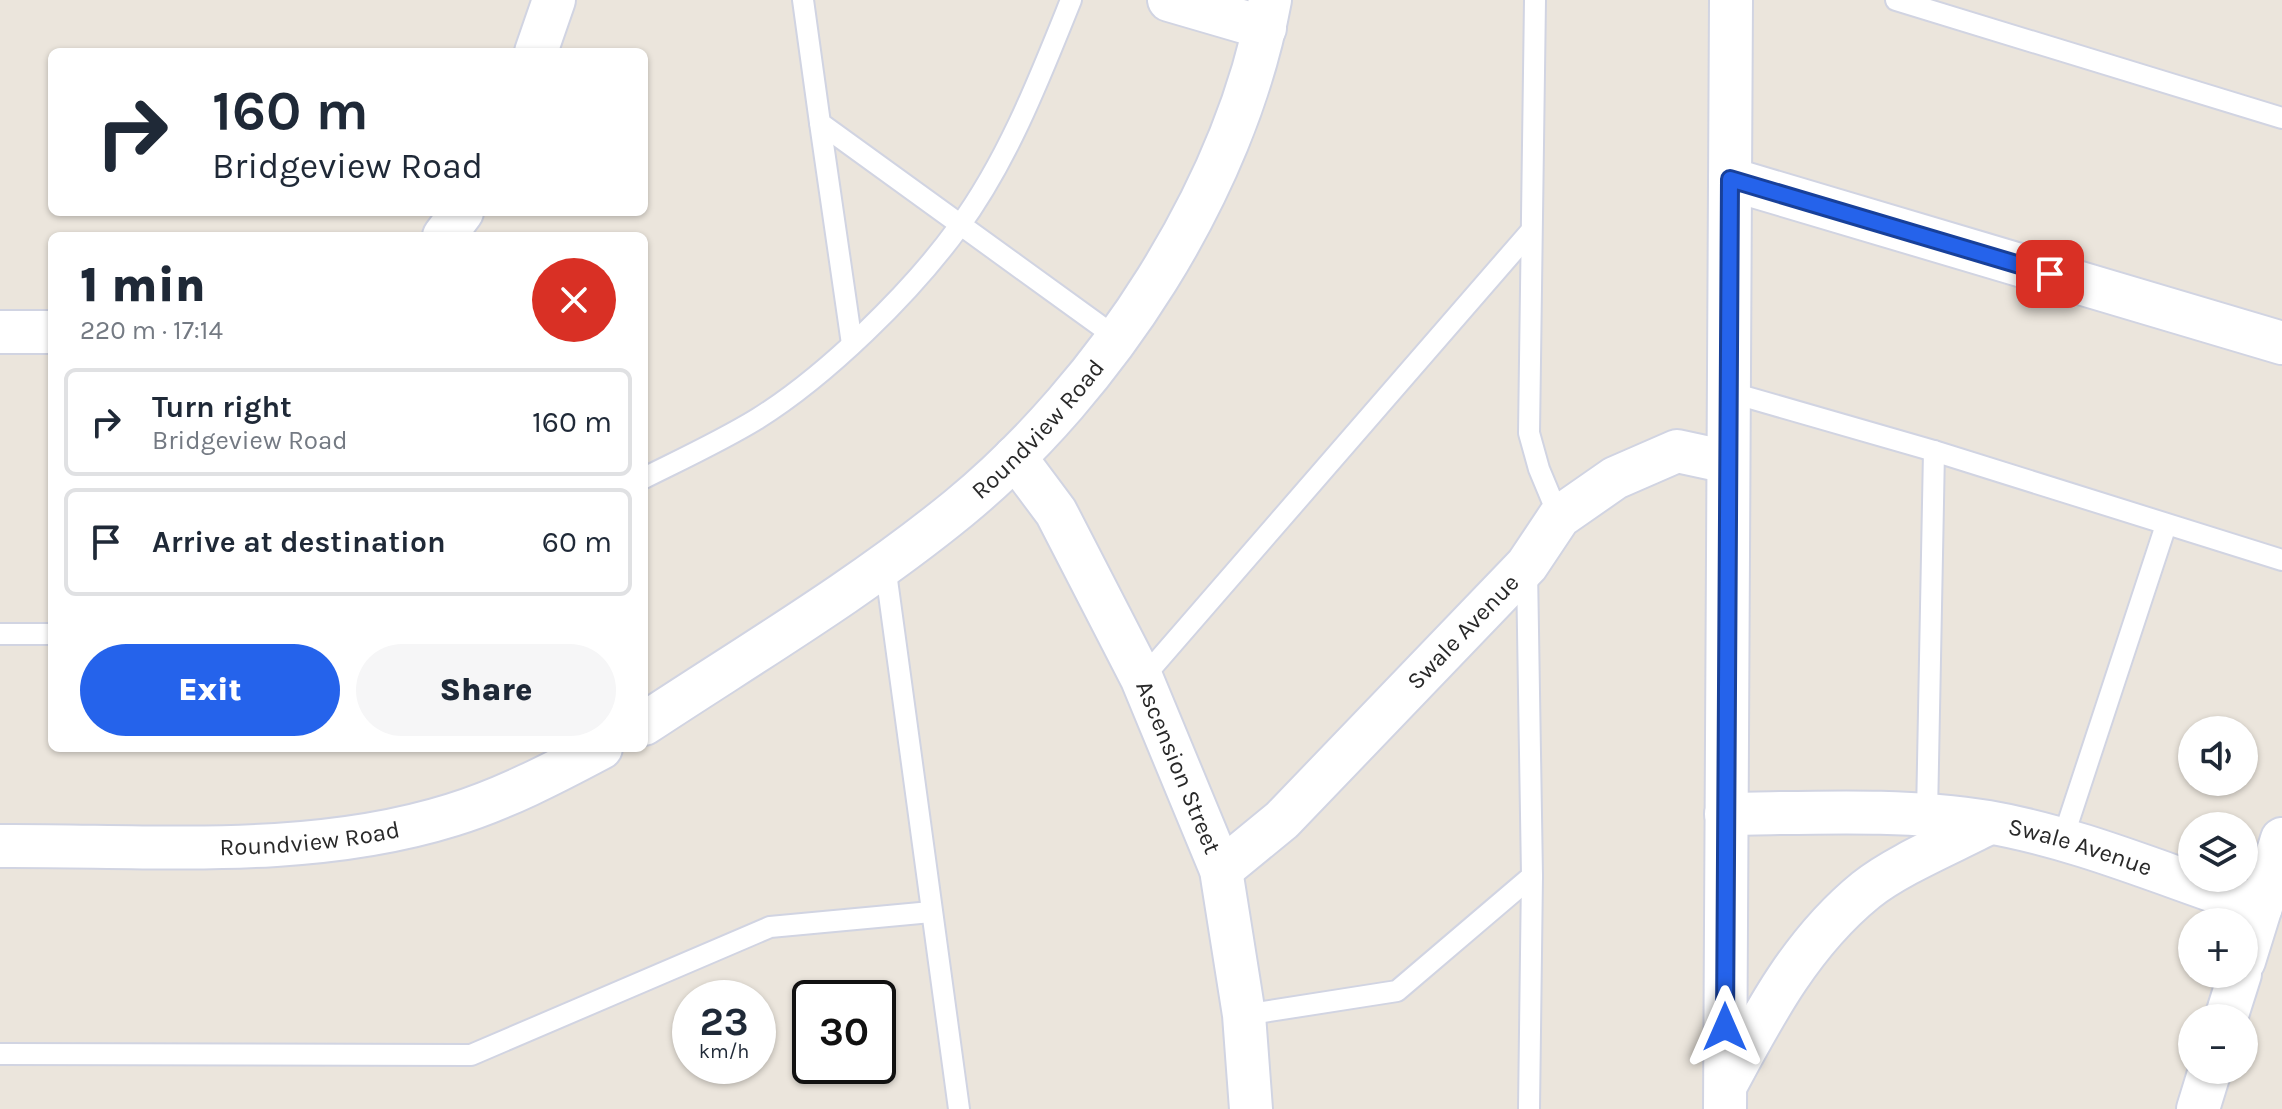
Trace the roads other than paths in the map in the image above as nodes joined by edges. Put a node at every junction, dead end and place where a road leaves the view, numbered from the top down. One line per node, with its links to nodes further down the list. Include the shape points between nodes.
1 (554, 0): 9 (street)
2 (803, 0): 11 (lane)
3 (1071, 0): 13 (lane, via 1003,152)
4 (1169, 0): 8 (street)
5 (1535, 0): 14 (lane)
6 (1731, 0): 12 (street)
7 (1896, 0): 10 (lane)
8 (1268, 14): 17 (street, Roundview Road, via 1232,127 1182,239)
9 (537, 48)
10 (2282, 118)
11 (820, 123): 13 (lane); 19 (lane)
12 (1730, 179): 18 (street); 20 (street)
13 (959, 227): 17 (lane); 19 (lane)
14 (1530, 232): 25 (lane, via 1529,433); 32 (lane)
15 (0, 332): 16 (street)
16 (48, 332)
17 (1117, 338): 22 (street, Roundview Road)
18 (2282, 343)
19 (852, 344): 24 (lane, via 759,418)
20 (1729, 392): 21 (lane); 23 (street)
21 (1934, 451): 26 (lane); 36 (lane)
22 (1015, 457): 28 (street, Roundview Road); 32 (street, Ascension Street, via 1056,512)
23 (1728, 462): 25 (street, Swale Avenue, via 1677,451 1615,478); 35 (street)
24 (648, 476)
25 (1559, 517): 29 (street, Swale Avenue)
26 (2166, 525): 27 (lane); 39 (lane)
27 (2282, 560)
28 (885, 565): 33 (street, Roundview Road); 44 (lane)
29 (1527, 565): 41 (street, Swale Avenue, via 1282,820); 42 (lane)
30 (0, 634): 31 (lane)
31 (48, 634)
32 (1142, 679): 41 (street, Ascension Street)
33 (648, 721)
34 (593, 752): 40 (street, Roundview Road, via 452,815 361,835 267,845)
35 (1726, 814): 36 (street, Swale Avenue); 49 (street)
36 (1927, 815): 37 (street, Swale Avenue)
37 (1989, 823): 39 (street, Swale Avenue); 49 (street, Swale Avenue, via 1867,889 1816,940 1780,986)
38 (2282, 839): 43 (street)
39 (2062, 841): 43 (street, Swale Avenue)
40 (0, 846)
41 (1221, 870): 46 (street, Ascension Street)
42 (1532, 876): 46 (lane, via 1397,991); 52 (lane)
43 (2261, 907): 45 (street)
44 (931, 912): 47 (lane, via 770,927 471,1055); 50 (lane)
45 (2258, 917)
46 (1244, 1015): 51 (street, Ascension Street)
47 (0, 1054)
48 (2206, 1084): 53 (street)
49 (1725, 1098)
50 (959, 1109)
51 (1251, 1109)
52 (1529, 1109)
53 (2198, 1109)

